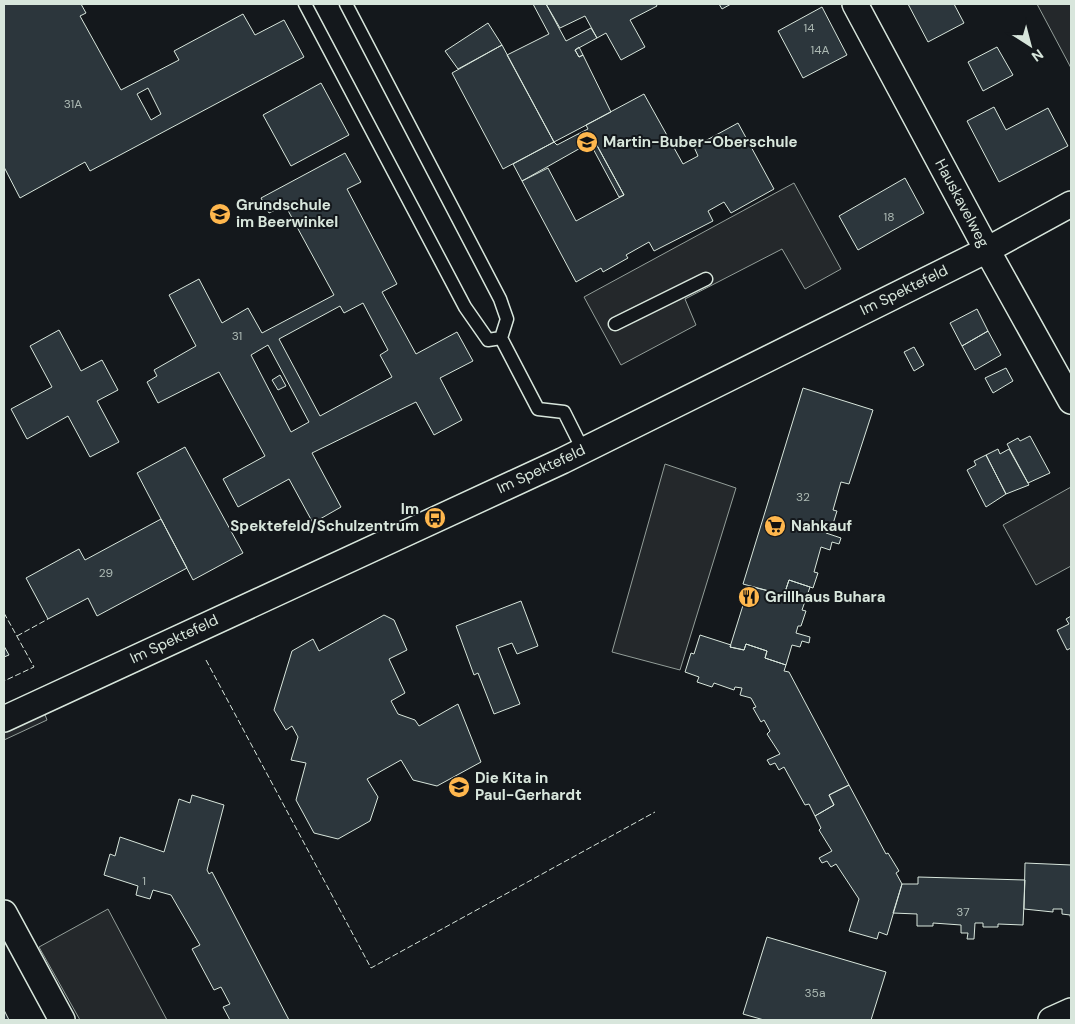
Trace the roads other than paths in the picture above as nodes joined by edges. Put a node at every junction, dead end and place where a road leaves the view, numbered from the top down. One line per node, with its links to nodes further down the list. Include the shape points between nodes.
1 (305, 4): 8 (lane, via 465,307 488,340)
2 (346, 4): 8 (lane, via 500,298 508,319)
3 (855, 4): 5 (street, Hauskavelweg)
4 (1071, 204): 5 (street, Im Spektefeld)
5 (987, 250): 9 (street, Hauskavelweg); 10 (street, Im Spektefeld)
6 (706, 279): 7 (lane)
7 (615, 324)
8 (501, 338): 10 (lane, via 538,409 564,412)
9 (1071, 401)
10 (583, 450): 11 (street, Im Spektefeld)
11 (4, 719)
12 (4, 913): 14 (street)
13 (1071, 1011): 15 (street)
14 (62, 1020)
15 (1051, 1020)

